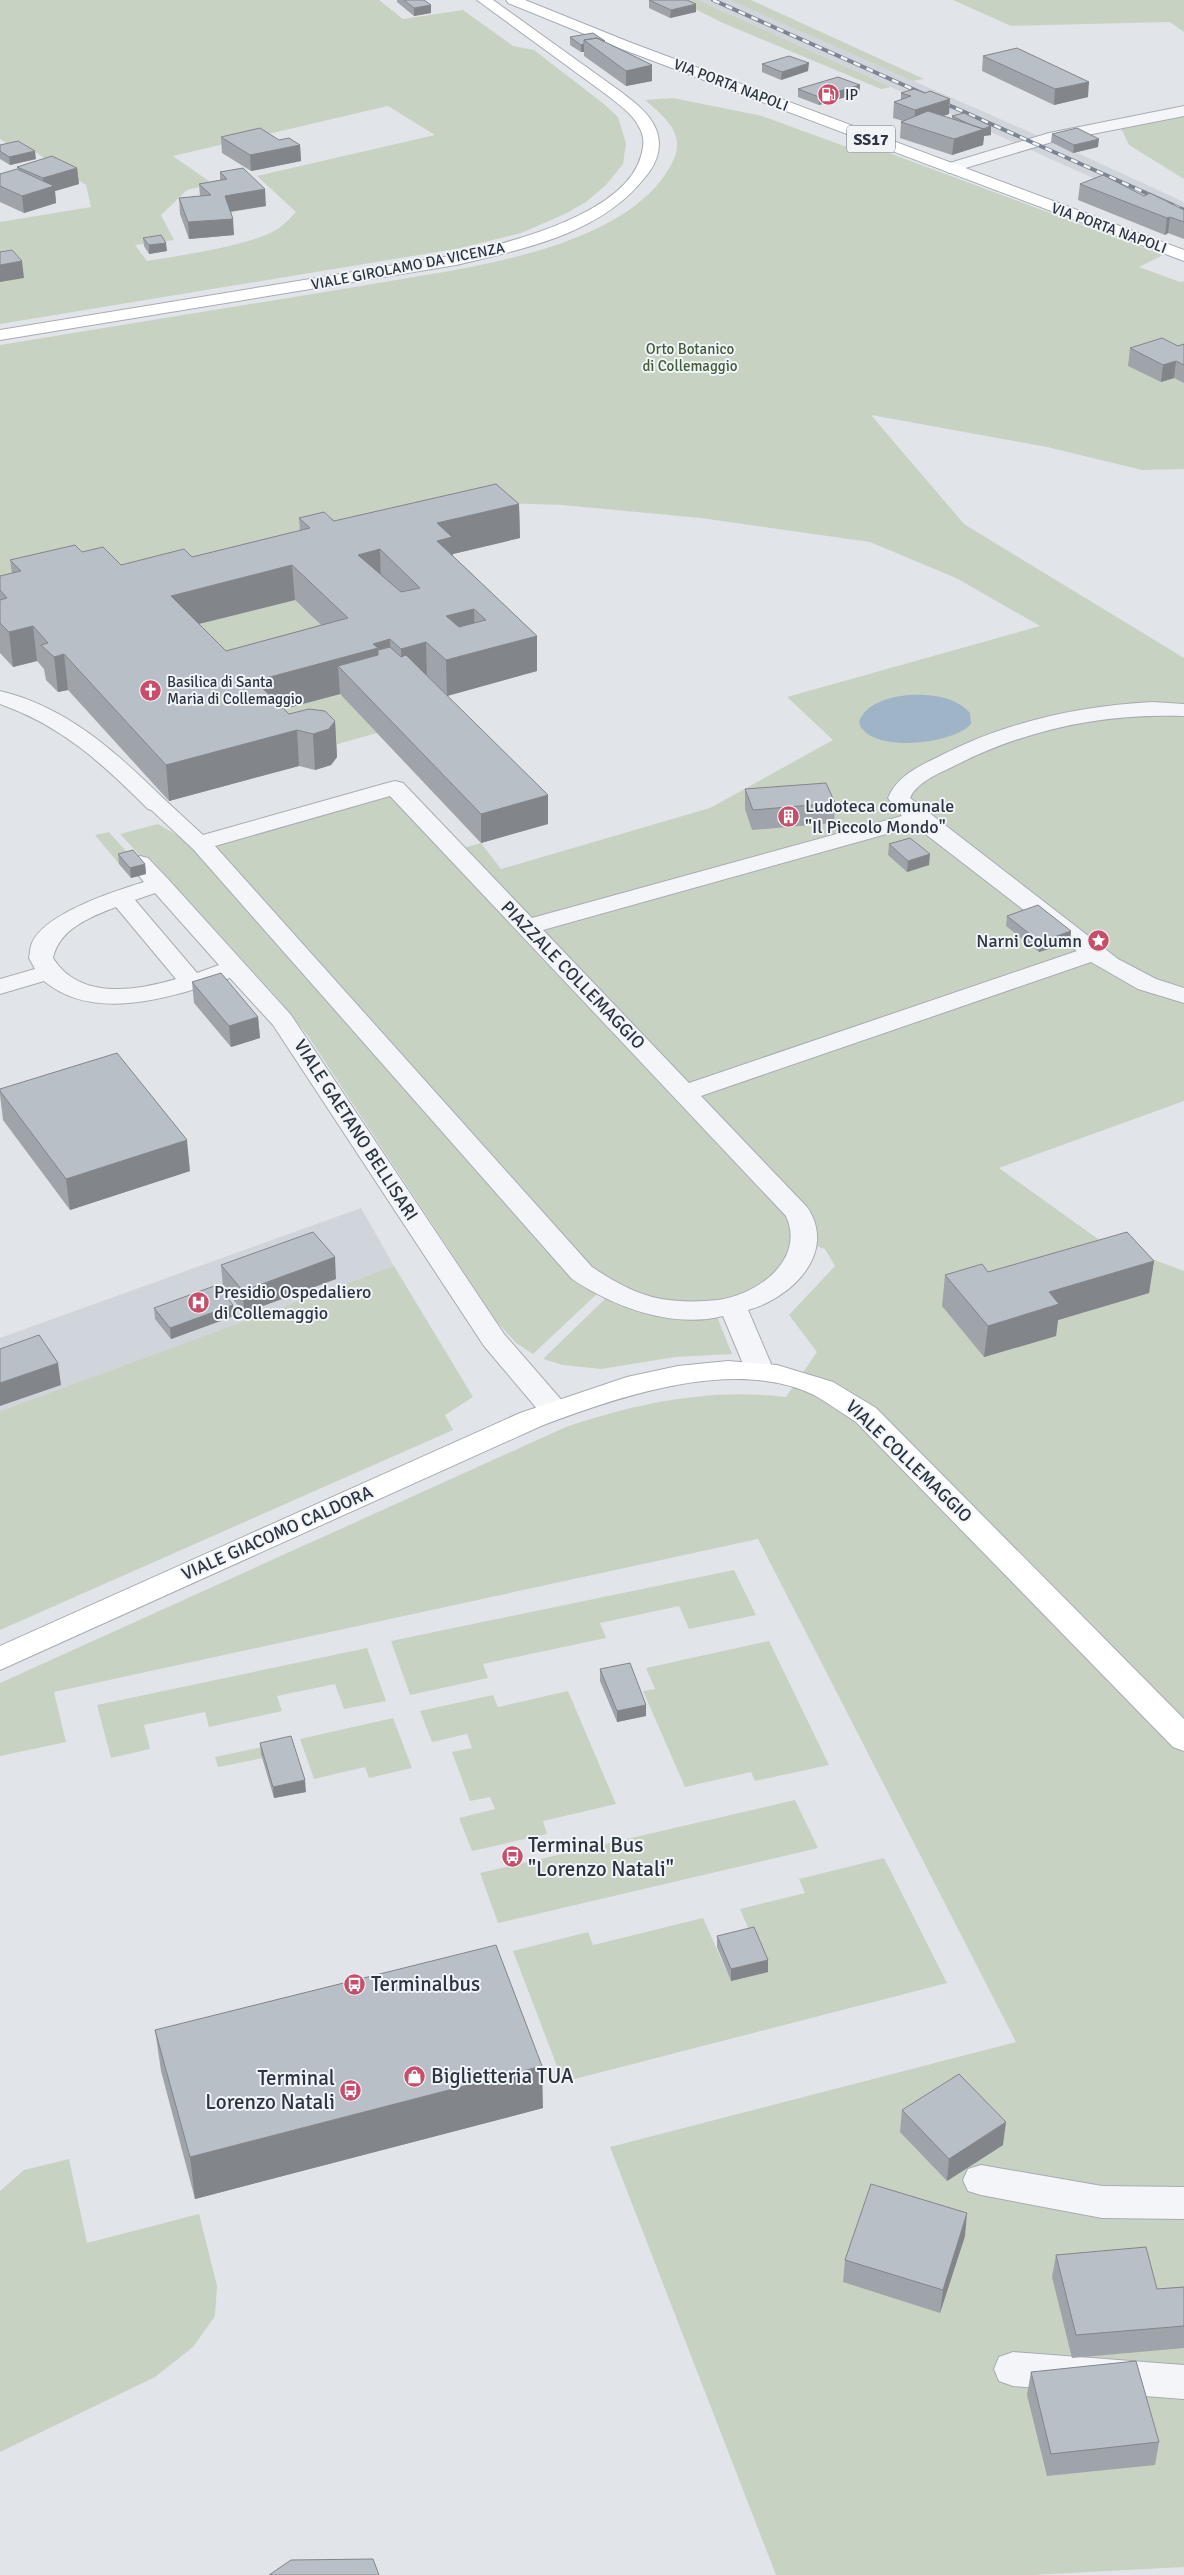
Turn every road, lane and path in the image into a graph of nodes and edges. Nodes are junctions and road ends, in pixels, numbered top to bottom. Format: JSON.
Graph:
{"nodes":[{"id":1,"x":484,"y":0,"type":"edge"},
{"id":2,"x":513,"y":0,"type":"edge"},
{"id":3,"x":533,"y":9,"type":"junction"},
{"id":4,"x":506,"y":17,"type":"junction"},
{"id":5,"x":559,"y":20,"type":"junction"},
{"id":6,"x":526,"y":23,"type":"junction"},
{"id":7,"x":543,"y":41,"type":"junction"},
{"id":8,"x":1184,"y":111,"type":"edge"},
{"id":9,"x":949,"y":168,"type":"junction"},
{"id":10,"x":1184,"y":256,"type":"edge"},
{"id":11,"x":0,"y":335,"type":"edge"},
{"id":12,"x":0,"y":697,"type":"edge"},
{"id":13,"x":1184,"y":710,"type":"edge"},
{"id":14,"x":919,"y":818,"type":"junction"},
{"id":15,"x":199,"y":843,"type":"junction"},
{"id":16,"x":140,"y":863,"type":"edge"},
{"id":17,"x":160,"y":884,"type":"junction"},
{"id":18,"x":121,"y":898,"type":"junction"},
{"id":19,"x":527,"y":927,"type":"junction"},
{"id":20,"x":1094,"y":953,"type":"junction"},
{"id":21,"x":236,"y":968,"type":"junction"},
{"id":22,"x":49,"y":972,"type":"junction"},
{"id":23,"x":192,"y":982,"type":"junction"},
{"id":24,"x":0,"y":987,"type":"edge"},
{"id":25,"x":1184,"y":996,"type":"edge"},
{"id":26,"x":685,"y":1093,"type":"junction"},
{"id":27,"x":733,"y":1306,"type":"junction"},
{"id":28,"x":760,"y":1371,"type":"junction"},
{"id":29,"x":554,"y":1410,"type":"junction"},
{"id":30,"x":0,"y":1659,"type":"edge"},
{"id":31,"x":1184,"y":1739,"type":"edge"},
{"id":32,"x":981,"y":2180,"type":"dead end"},
{"id":33,"x":1184,"y":2203,"type":"edge"},
{"id":34,"x":1013,"y":2369,"type":"dead end"},
{"id":35,"x":1184,"y":2382,"type":"edge"}],
"edges":[{"from":1,"to":4,"type":"main road","name":"VIALE GIROLAMO DA VICENZA"},
{"from":2,"to":3,"type":"main road","name":"VIA PORTA NAPOLI","number":"SS17"},
{"from":3,"to":4,"type":"main road"},
{"from":3,"to":5,"type":"main road","name":"VIA PORTA NAPOLI","number":"SS17"},
{"from":3,"to":6,"type":"main road"},
{"from":4,"to":7,"type":"main road","name":"VIALE GIROLAMO DA VICENZA"},
{"from":5,"to":6,"type":"main road"},
{"from":5,"to":9,"type":"main road","name":"VIA PORTA NAPOLI","number":"SS17"},
{"from":6,"to":7,"type":"main road","name":"VIALE GIROLAMO DA VICENZA"},
{"from":7,"to":11,"type":"main road","name":"VIALE GIROLAMO DA VICENZA"},
{"from":8,"to":9,"type":"street"},
{"from":9,"to":10,"type":"main road","name":"VIA PORTA NAPOLI","number":"SS17"},
{"from":12,"to":15,"type":"street","name":"PIAZZALE COLLEMAGGIO"},
{"from":13,"to":14,"type":"street"},
{"from":14,"to":19,"type":"street"},
{"from":14,"to":20,"type":"street"},
{"from":15,"to":19,"type":"street","name":"PIAZZALE COLLEMAGGIO"},
{"from":15,"to":27,"type":"street","name":"PIAZZALE COLLEMAGGIO"},
{"from":16,"to":17,"type":"street","name":"VIALE GAETANO BELLISARI"},
{"from":17,"to":18,"type":"street"},
{"from":17,"to":21,"type":"street","name":"VIALE GAETANO BELLISARI"},
{"from":18,"to":22,"type":"street"},
{"from":18,"to":23,"type":"street"},
{"from":19,"to":26,"type":"street","name":"PIAZZALE COLLEMAGGIO"},
{"from":20,"to":25,"type":"street"},
{"from":20,"to":26,"type":"street"},
{"from":21,"to":23,"type":"street"},
{"from":21,"to":29,"type":"street","name":"VIALE GAETANO BELLISARI"},
{"from":22,"to":23,"type":"street"},
{"from":22,"to":24,"type":"street"},
{"from":26,"to":27,"type":"street","name":"PIAZZALE COLLEMAGGIO"},
{"from":27,"to":28,"type":"street"},
{"from":28,"to":29,"type":"main road","name":"VIALE COLLEMAGGIO"},
{"from":28,"to":31,"type":"main road","name":"VIALE COLLEMAGGIO"},
{"from":29,"to":30,"type":"main road","name":"VIALE GIACOMO CALDORA"},
{"from":32,"to":33,"type":"street"},
{"from":34,"to":35,"type":"street"}]}
